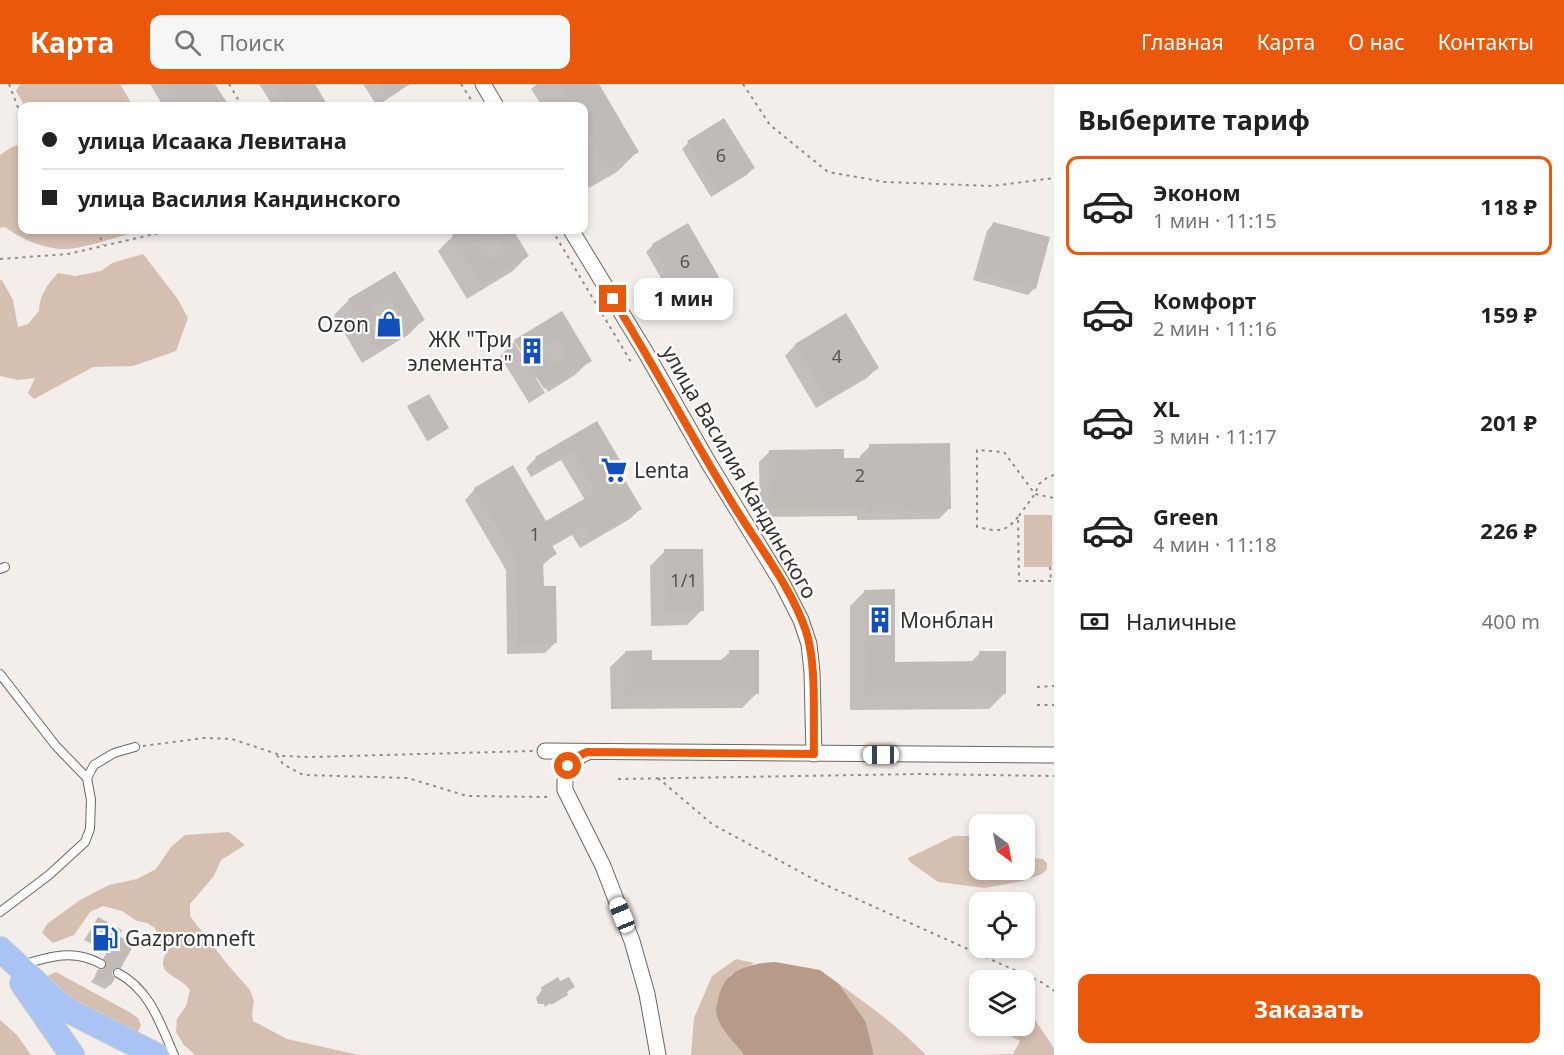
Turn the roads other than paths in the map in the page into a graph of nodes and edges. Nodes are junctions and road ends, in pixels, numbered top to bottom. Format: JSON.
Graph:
{"nodes":[{"id":1,"x":483,"y":84,"type":"edge"},
{"id":2,"x":494,"y":102,"type":"edge"},
{"id":3,"x":573,"y":234,"type":"edge"},
{"id":4,"x":0,"y":675,"type":"edge"},
{"id":5,"x":135,"y":747,"type":"road end"},
{"id":6,"x":545,"y":751,"type":"road end"},
{"id":7,"x":587,"y":752,"type":"junction"},
{"id":8,"x":814,"y":754,"type":"junction"},
{"id":9,"x":1054,"y":755,"type":"edge"},
{"id":10,"x":87,"y":778,"type":"junction"},
{"id":11,"x":0,"y":912,"type":"edge"},
{"id":12,"x":0,"y":950,"type":"edge"},
{"id":13,"x":101,"y":964,"type":"dead end"},
{"id":14,"x":19,"y":966,"type":"junction"},
{"id":15,"x":118,"y":973,"type":"dead end"},
{"id":16,"x":72,"y":1055,"type":"edge"},
{"id":17,"x":156,"y":1055,"type":"edge"},
{"id":18,"x":174,"y":1055,"type":"edge"},
{"id":19,"x":658,"y":1055,"type":"edge"}],
"edges":[{"from":1,"to":2,"type":"street"},
{"from":3,"to":8,"type":"street","name":"улица Василия Кандинского"},
{"from":4,"to":10,"type":"lane"},
{"from":5,"to":10,"type":"lane"},
{"from":6,"to":7,"type":"street"},
{"from":7,"to":8,"type":"street"},
{"from":7,"to":19,"type":"street"},
{"from":8,"to":9,"type":"street"},
{"from":10,"to":11,"type":"lane"},
{"from":12,"to":14,"type":"main road"},
{"from":12,"to":16,"type":"main road"},
{"from":13,"to":14,"type":"lane"},
{"from":14,"to":17,"type":"main road"},
{"from":15,"to":18,"type":"lane"}]}
